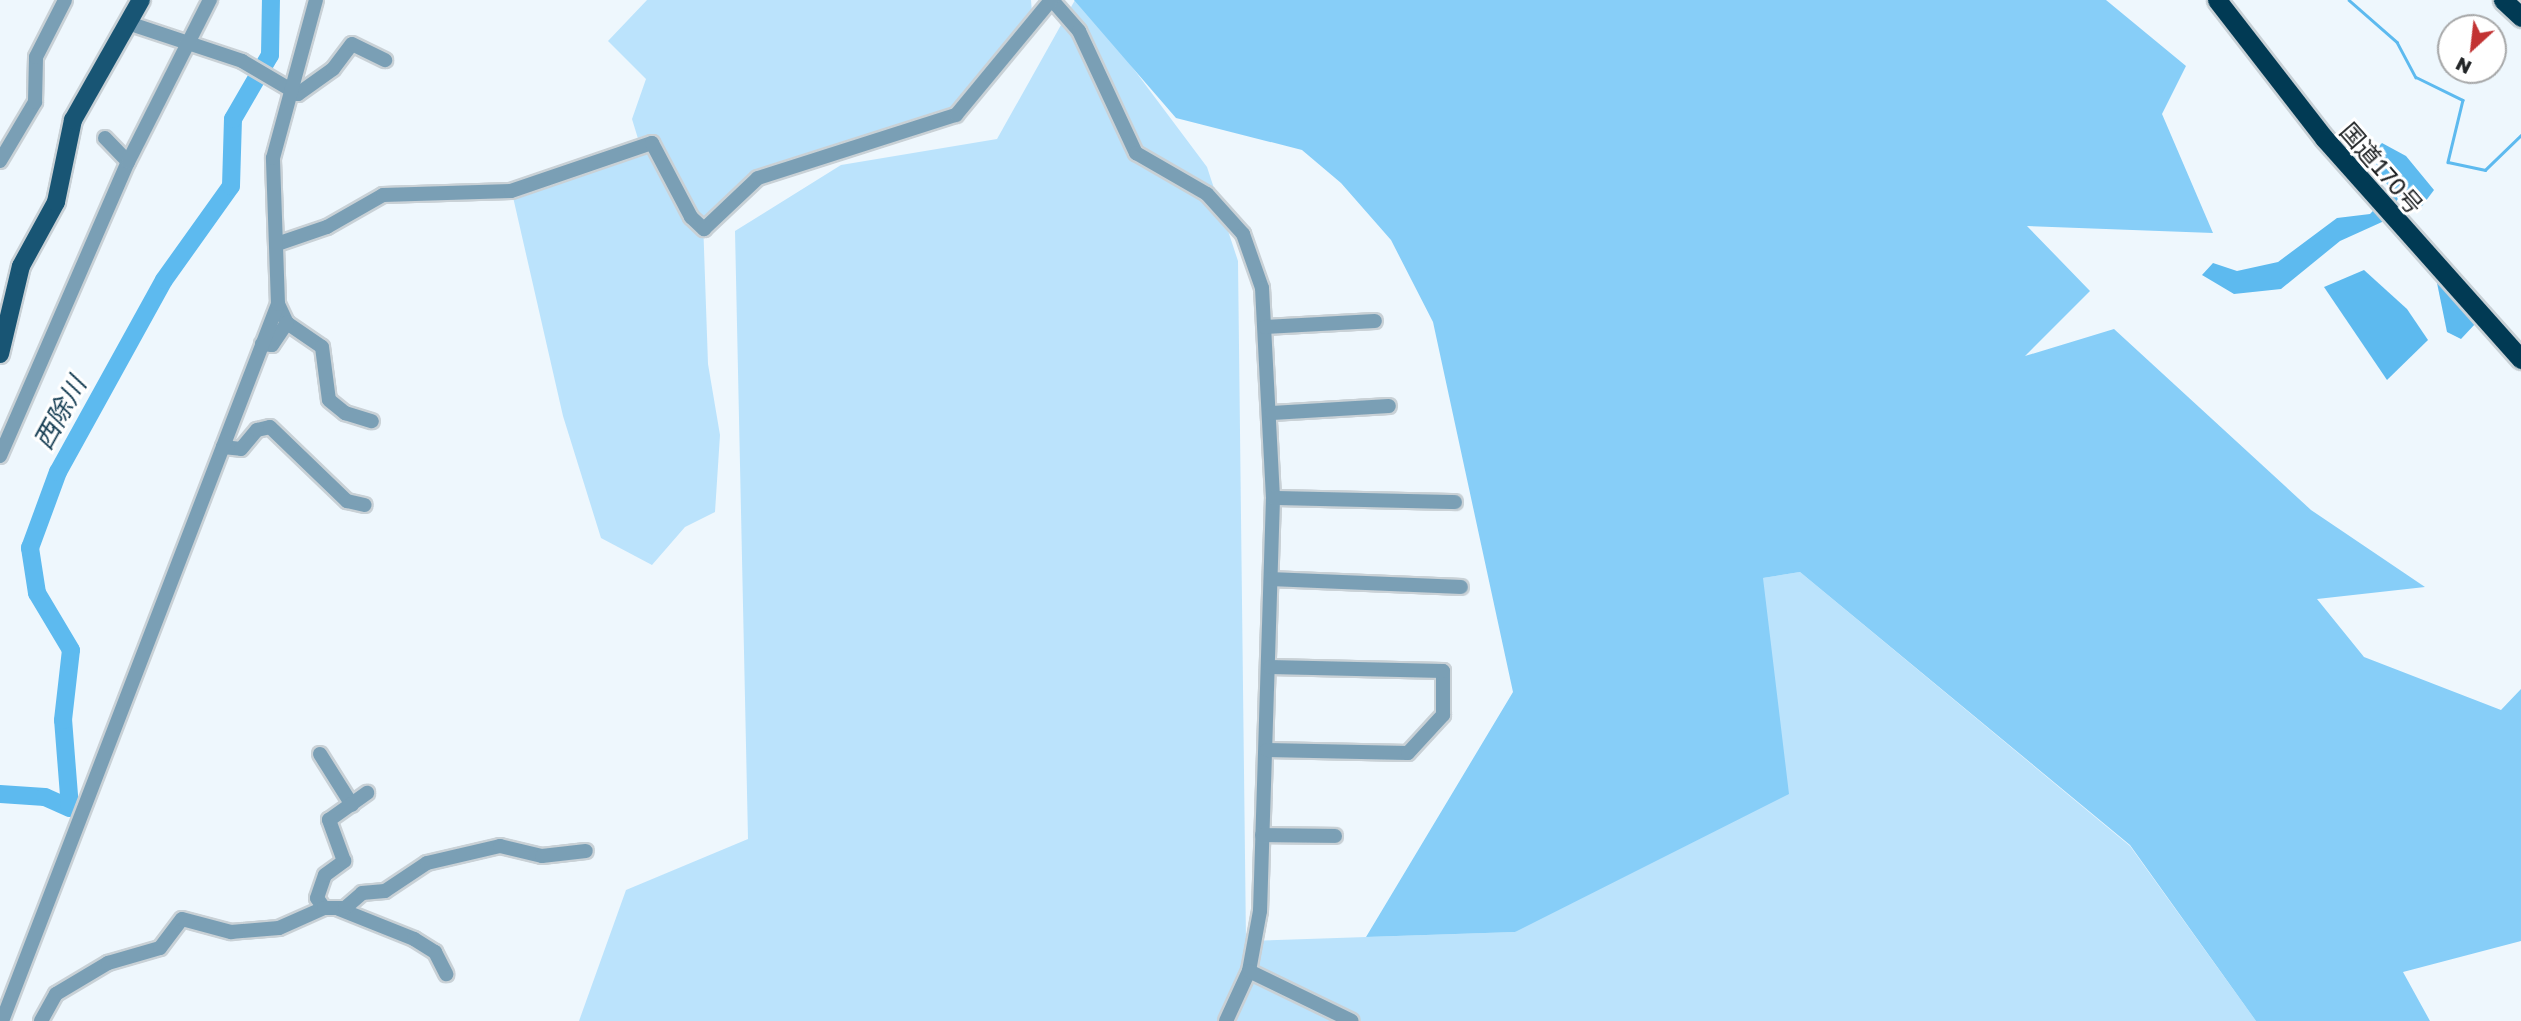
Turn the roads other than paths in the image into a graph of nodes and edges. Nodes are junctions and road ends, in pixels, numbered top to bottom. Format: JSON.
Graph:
{"nodes":[{"id":1,"x":65,"y":0,"type":"edge"},
{"id":2,"x":141,"y":0,"type":"edge"},
{"id":3,"x":210,"y":0,"type":"edge"},
{"id":4,"x":316,"y":0,"type":"edge"},
{"id":5,"x":1051,"y":0,"type":"edge"},
{"id":6,"x":2217,"y":0,"type":"edge"},
{"id":7,"x":2503,"y":0,"type":"edge"},
{"id":8,"x":2521,"y":17,"type":"edge"},
{"id":9,"x":131,"y":24,"type":"junction"},
{"id":10,"x":186,"y":43,"type":"junction"},
{"id":11,"x":386,"y":60,"type":"dead end"},
{"id":12,"x":291,"y":87,"type":"junction"},
{"id":13,"x":105,"y":138,"type":"dead end"},
{"id":14,"x":0,"y":161,"type":"edge"},
{"id":15,"x":128,"y":162,"type":"junction"},
{"id":16,"x":277,"y":244,"type":"junction"},
{"id":17,"x":278,"y":304,"type":"junction"},
{"id":18,"x":1375,"y":321,"type":"dead end"},
{"id":19,"x":287,"y":323,"type":"junction"},
{"id":20,"x":1265,"y":327,"type":"junction"},
{"id":21,"x":262,"y":344,"type":"junction"},
{"id":22,"x":0,"y":354,"type":"edge"},
{"id":23,"x":2521,"y":359,"type":"edge"},
{"id":24,"x":1389,"y":406,"type":"dead end"},
{"id":25,"x":1272,"y":413,"type":"junction"},
{"id":26,"x":372,"y":421,"type":"dead end"},
{"id":27,"x":223,"y":447,"type":"junction"},
{"id":28,"x":0,"y":456,"type":"edge"},
{"id":29,"x":1272,"y":498,"type":"junction"},
{"id":30,"x":1455,"y":502,"type":"dead end"},
{"id":31,"x":365,"y":505,"type":"dead end"},
{"id":32,"x":1271,"y":579,"type":"junction"},
{"id":33,"x":1461,"y":587,"type":"dead end"},
{"id":34,"x":1270,"y":667,"type":"junction"},
{"id":35,"x":1267,"y":750,"type":"junction"},
{"id":36,"x":320,"y":754,"type":"dead end"},
{"id":37,"x":367,"y":793,"type":"dead end"},
{"id":38,"x":352,"y":805,"type":"junction"},
{"id":39,"x":1262,"y":835,"type":"junction"},
{"id":40,"x":1335,"y":836,"type":"dead end"},
{"id":41,"x":586,"y":851,"type":"dead end"},
{"id":42,"x":331,"y":908,"type":"junction"},
{"id":43,"x":1249,"y":971,"type":"junction"},
{"id":44,"x":446,"y":974,"type":"dead end"},
{"id":45,"x":2,"y":1021,"type":"edge"},
{"id":46,"x":41,"y":1021,"type":"edge"},
{"id":47,"x":1226,"y":1021,"type":"edge"},
{"id":48,"x":1352,"y":1021,"type":"edge"}],
"edges":[{"from":1,"to":14,"type":"street"},
{"from":2,"to":9,"type":"main road"},
{"from":3,"to":10,"type":"street"},
{"from":4,"to":12,"type":"street"},
{"from":5,"to":16,"type":"street"},
{"from":5,"to":20,"type":"street"},
{"from":6,"to":23,"type":"highway","name":"国道170号"},
{"from":7,"to":8,"type":"highway"},
{"from":9,"to":10,"type":"street"},
{"from":9,"to":22,"type":"main road"},
{"from":10,"to":12,"type":"street"},
{"from":10,"to":15,"type":"street"},
{"from":11,"to":12,"type":"street"},
{"from":12,"to":16,"type":"street"},
{"from":13,"to":15,"type":"street"},
{"from":15,"to":28,"type":"street"},
{"from":16,"to":17,"type":"street"},
{"from":17,"to":19,"type":"street"},
{"from":17,"to":21,"type":"street"},
{"from":18,"to":20,"type":"street"},
{"from":19,"to":21,"type":"street"},
{"from":19,"to":26,"type":"street"},
{"from":20,"to":25,"type":"street"},
{"from":21,"to":27,"type":"street"},
{"from":24,"to":25,"type":"street"},
{"from":25,"to":29,"type":"street"},
{"from":27,"to":31,"type":"street"},
{"from":27,"to":45,"type":"street"},
{"from":29,"to":30,"type":"street"},
{"from":29,"to":32,"type":"street"},
{"from":32,"to":33,"type":"street"},
{"from":32,"to":34,"type":"street"},
{"from":34,"to":35,"type":"street"},
{"from":34,"to":35,"type":"street"},
{"from":35,"to":39,"type":"street"},
{"from":36,"to":38,"type":"street"},
{"from":37,"to":38,"type":"street"},
{"from":38,"to":42,"type":"street"},
{"from":39,"to":40,"type":"street"},
{"from":39,"to":43,"type":"street"},
{"from":41,"to":42,"type":"street"},
{"from":42,"to":44,"type":"street"},
{"from":42,"to":46,"type":"street"},
{"from":43,"to":47,"type":"street"},
{"from":43,"to":48,"type":"street"}]}
